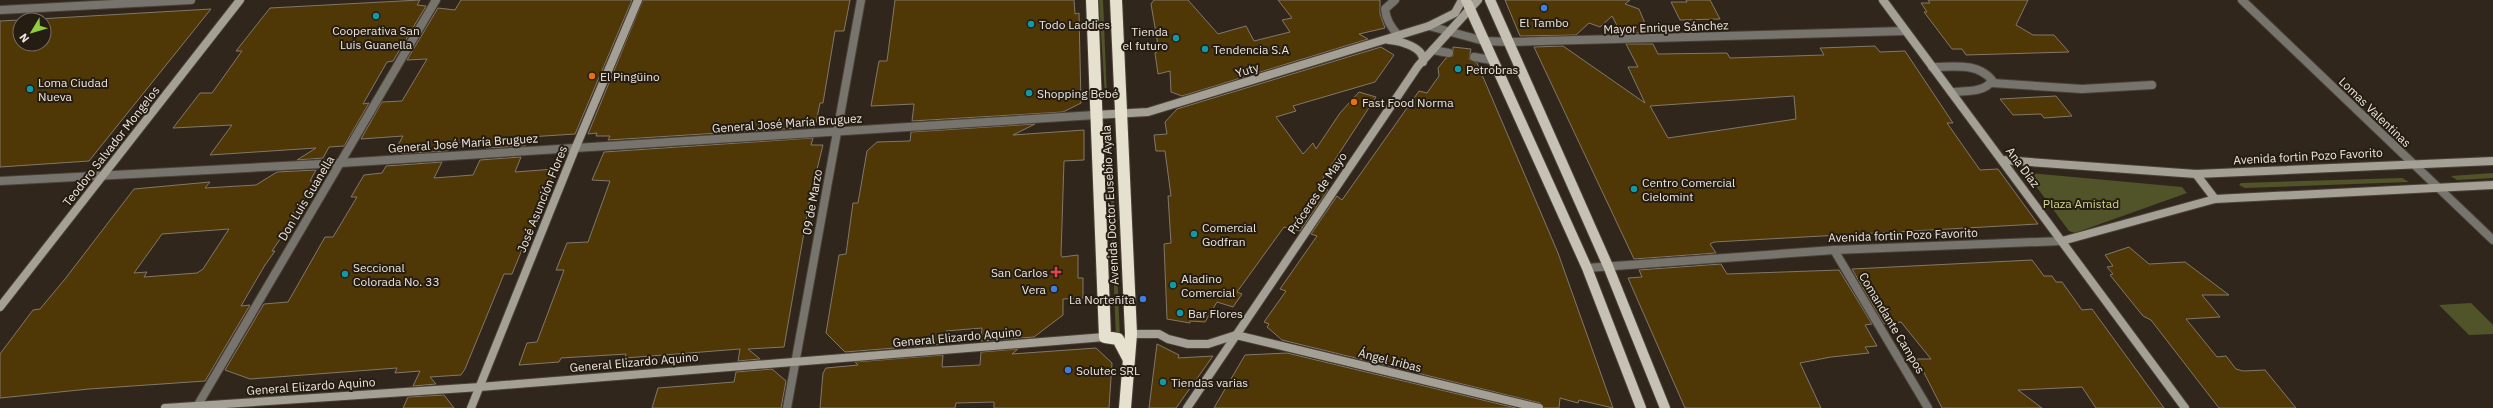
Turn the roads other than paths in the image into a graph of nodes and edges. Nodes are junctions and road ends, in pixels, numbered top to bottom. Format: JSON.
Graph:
{"nodes":[{"id":1,"x":71,"y":0,"type":"edge"},
{"id":2,"x":191,"y":0,"type":"edge"},
{"id":3,"x":240,"y":0,"type":"edge"},
{"id":4,"x":436,"y":0,"type":"edge"},
{"id":5,"x":638,"y":0,"type":"edge"},
{"id":6,"x":861,"y":0,"type":"edge"},
{"id":7,"x":1092,"y":0,"type":"edge"},
{"id":8,"x":1116,"y":0,"type":"edge"},
{"id":9,"x":1395,"y":0,"type":"edge"},
{"id":10,"x":1462,"y":0,"type":"edge"},
{"id":11,"x":1466,"y":0,"type":"edge"},
{"id":12,"x":1478,"y":0,"type":"edge"},
{"id":13,"x":1490,"y":0,"type":"edge"},
{"id":14,"x":1883,"y":0,"type":"edge"},
{"id":15,"x":2242,"y":0,"type":"edge"},
{"id":16,"x":64,"y":7,"type":"junction"},
{"id":17,"x":1471,"y":9,"type":"junction"},
{"id":18,"x":0,"y":10,"type":"edge"},
{"id":19,"x":1429,"y":26,"type":"junction"},
{"id":20,"x":1905,"y":31,"type":"junction"},
{"id":21,"x":1450,"y":32,"type":"junction"},
{"id":22,"x":1399,"y":36,"type":"junction"},
{"id":23,"x":1386,"y":40,"type":"junction"},
{"id":24,"x":1484,"y":41,"type":"junction"},
{"id":25,"x":1510,"y":42,"type":"junction"},
{"id":26,"x":1433,"y":50,"type":"junction"},
{"id":27,"x":1449,"y":53,"type":"dead end"},
{"id":28,"x":1474,"y":57,"type":"dead end"},
{"id":29,"x":1492,"y":60,"type":"junction"},
{"id":30,"x":1423,"y":62,"type":"junction"},
{"id":31,"x":1932,"y":67,"type":"junction"},
{"id":32,"x":1992,"y":83,"type":"junction"},
{"id":33,"x":2152,"y":85,"type":"dead end"},
{"id":34,"x":1951,"y":92,"type":"junction"},
{"id":35,"x":1121,"y":114,"type":"junction"},
{"id":36,"x":1095,"y":115,"type":"junction"},
{"id":37,"x":837,"y":132,"type":"junction"},
{"id":38,"x":575,"y":148,"type":"junction"},
{"id":39,"x":2002,"y":160,"type":"junction"},
{"id":40,"x":2493,"y":161,"type":"edge"},
{"id":41,"x":340,"y":163,"type":"junction"},
{"id":42,"x":2411,"y":164,"type":"junction"},
{"id":43,"x":104,"y":174,"type":"junction"},
{"id":44,"x":2196,"y":174,"type":"junction"},
{"id":45,"x":0,"y":181,"type":"edge"},
{"id":46,"x":2493,"y":185,"type":"edge"},
{"id":47,"x":2436,"y":188,"type":"junction"},
{"id":48,"x":2215,"y":198,"type":"junction"},
{"id":49,"x":2493,"y":240,"type":"edge"},
{"id":50,"x":2062,"y":241,"type":"junction"},
{"id":51,"x":1834,"y":250,"type":"junction"},
{"id":52,"x":1608,"y":266,"type":"junction"},
{"id":53,"x":1587,"y":268,"type":"junction"},
{"id":54,"x":0,"y":307,"type":"edge"},
{"id":55,"x":1131,"y":334,"type":"junction"},
{"id":56,"x":1236,"y":335,"type":"junction"},
{"id":57,"x":1105,"y":337,"type":"junction"},
{"id":58,"x":1129,"y":360,"type":"junction"},
{"id":59,"x":795,"y":362,"type":"junction"},
{"id":60,"x":480,"y":387,"type":"junction"},
{"id":61,"x":197,"y":407,"type":"edge"},
{"id":62,"x":165,"y":408,"type":"edge"},
{"id":63,"x":471,"y":408,"type":"edge"},
{"id":64,"x":787,"y":408,"type":"edge"},
{"id":65,"x":1125,"y":408,"type":"edge"},
{"id":66,"x":1187,"y":408,"type":"edge"},
{"id":67,"x":1539,"y":408,"type":"edge"},
{"id":68,"x":1641,"y":408,"type":"edge"},
{"id":69,"x":1666,"y":408,"type":"edge"},
{"id":70,"x":1928,"y":408,"type":"edge"},
{"id":71,"x":2185,"y":408,"type":"edge"}],
"edges":[{"from":1,"to":16,"type":"street"},
{"from":2,"to":16,"type":"street"},
{"from":3,"to":43,"type":"main road","name":"Teodoro Salvador Mongelos"},
{"from":4,"to":41,"type":"street","name":"Don Luis Guanella"},
{"from":5,"to":38,"type":"main road","name":"José Asunción Flores"},
{"from":6,"to":37,"type":"street","name":"09 de Marzo"},
{"from":7,"to":36,"type":"highway","name":"Avenida Doctor Eusebio Ayala"},
{"from":8,"to":35,"type":"highway","name":"Avenida Doctor Eusebio Ayala"},
{"from":9,"to":22,"type":"street"},
{"from":10,"to":19,"type":"main road","name":"Yuty"},
{"from":11,"to":17,"type":"main road"},
{"from":12,"to":17,"type":"main road","name":"Próceres de Mayo"},
{"from":13,"to":25,"type":"main road"},
{"from":14,"to":20,"type":"main road","name":"Ana Díaz"},
{"from":15,"to":42,"type":"street","name":"Lomas Valentinas"},
{"from":16,"to":18,"type":"street"},
{"from":17,"to":21,"type":"main road","name":"Próceres de Mayo"},
{"from":17,"to":24,"type":"main road"},
{"from":19,"to":21,"type":"street","name":"Mayor Enrique Sánchez"},
{"from":19,"to":22,"type":"main road","name":"Yuty"},
{"from":20,"to":25,"type":"street","name":"Mayor Enrique Sánchez"},
{"from":20,"to":31,"type":"main road","name":"Ana Díaz"},
{"from":21,"to":24,"type":"street","name":"Mayor Enrique Sánchez"},
{"from":21,"to":26,"type":"main road","name":"Próceres de Mayo"},
{"from":22,"to":23,"type":"main road","name":"Yuty"},
{"from":23,"to":30,"type":"main road"},
{"from":23,"to":35,"type":"main road","name":"Yuty"},
{"from":24,"to":25,"type":"street","name":"Mayor Enrique Sánchez"},
{"from":24,"to":29,"type":"main road"},
{"from":25,"to":52,"type":"main road"},
{"from":26,"to":27,"type":"street"},
{"from":26,"to":30,"type":"main road","name":"Próceres de Mayo"},
{"from":28,"to":29,"type":"street"},
{"from":29,"to":53,"type":"main road"},
{"from":30,"to":56,"type":"main road","name":"Próceres de Mayo"},
{"from":31,"to":32,"type":"street"},
{"from":31,"to":34,"type":"main road","name":"Ana Díaz"},
{"from":32,"to":33,"type":"street"},
{"from":32,"to":34,"type":"street"},
{"from":34,"to":39,"type":"main road","name":"Ana Díaz"},
{"from":35,"to":36,"type":"main road","name":"Yuty"},
{"from":35,"to":55,"type":"highway","name":"Avenida Doctor Eusebio Ayala"},
{"from":36,"to":37,"type":"street","name":"General José María Bruguez"},
{"from":36,"to":57,"type":"highway","name":"Avenida Doctor Eusebio Ayala"},
{"from":37,"to":38,"type":"street","name":"General José María Bruguez"},
{"from":37,"to":59,"type":"street","name":"09 de Marzo"},
{"from":38,"to":41,"type":"street","name":"General José María Bruguez"},
{"from":38,"to":60,"type":"main road","name":"José Asunción Flores"},
{"from":39,"to":44,"type":"main road","name":"Avenida fortin Pozo Favorito"},
{"from":39,"to":50,"type":"main road","name":"Ana Díaz"},
{"from":40,"to":42,"type":"main road","name":"Avenida fortin Pozo Favorito"},
{"from":41,"to":43,"type":"street","name":"General José María Bruguez"},
{"from":41,"to":61,"type":"street","name":"Don Luis Guanella"},
{"from":42,"to":44,"type":"main road","name":"Avenida fortin Pozo Favorito"},
{"from":42,"to":47,"type":"street","name":"Lomas Valentinas"},
{"from":43,"to":45,"type":"street","name":"General José María Bruguez"},
{"from":43,"to":54,"type":"main road","name":"Teodoro Salvador Mongelos"},
{"from":44,"to":48,"type":"main road"},
{"from":46,"to":47,"type":"main road","name":"Avenida fortin Pozo Favorito"},
{"from":47,"to":48,"type":"main road","name":"Avenida fortin Pozo Favorito"},
{"from":47,"to":49,"type":"street","name":"Lomas Valentinas"},
{"from":48,"to":50,"type":"main road","name":"Avenida fortin Pozo Favorito"},
{"from":50,"to":51,"type":"street","name":"Avenida fortin Pozo Favorito"},
{"from":50,"to":71,"type":"main road","name":"Ana Díaz"},
{"from":51,"to":52,"type":"street","name":"Avenida fortin Pozo Favorito"},
{"from":51,"to":70,"type":"street","name":"Comandante Campos"},
{"from":52,"to":53,"type":"street","name":"Avenida fortin Pozo Favorito"},
{"from":52,"to":69,"type":"main road"},
{"from":53,"to":68,"type":"main road"},
{"from":55,"to":56,"type":"main road"},
{"from":55,"to":58,"type":"highway","name":"Avenida Doctor Eusebio Ayala"},
{"from":56,"to":66,"type":"main road","name":"Próceres de Mayo"},
{"from":56,"to":67,"type":"main road","name":"Ángel Iribas"},
{"from":57,"to":58,"type":"highway"},
{"from":57,"to":59,"type":"main road","name":"General Elizardo Aquino"},
{"from":58,"to":65,"type":"highway","name":"Avenida Doctor Eusebio Ayala"},
{"from":59,"to":60,"type":"main road","name":"General Elizardo Aquino"},
{"from":59,"to":64,"type":"street","name":"09 de Marzo"},
{"from":60,"to":61,"type":"main road","name":"General Elizardo Aquino"},
{"from":60,"to":63,"type":"main road","name":"José Asunción Flores"},
{"from":61,"to":62,"type":"main road","name":"General Elizardo Aquino"}]}
